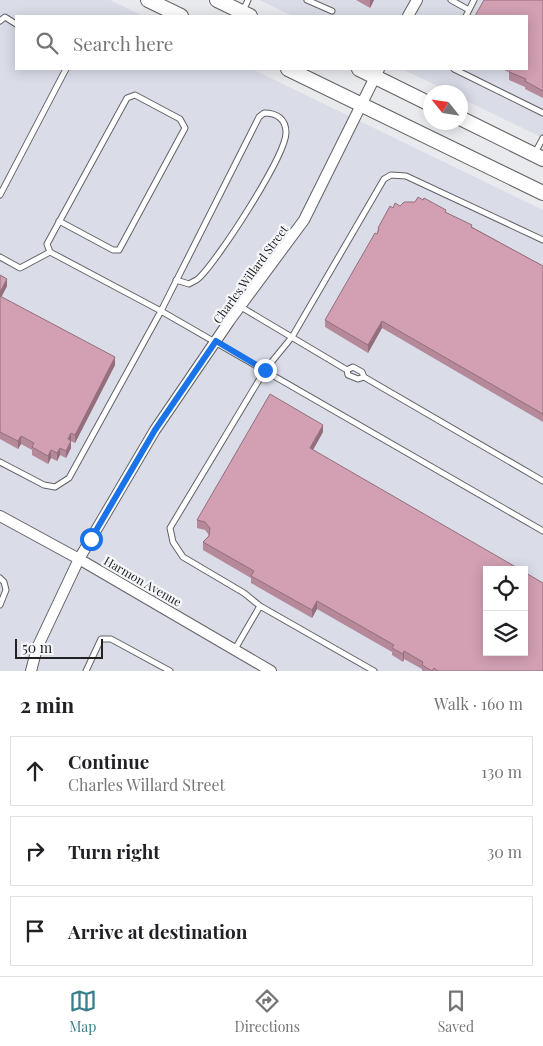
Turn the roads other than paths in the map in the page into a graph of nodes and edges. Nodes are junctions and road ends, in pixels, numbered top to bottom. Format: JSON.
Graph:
{"nodes":[{"id":1,"x":148,"y":0,"type":"edge"},
{"id":2,"x":217,"y":0,"type":"edge"},
{"id":3,"x":307,"y":0,"type":"edge"},
{"id":4,"x":417,"y":0,"type":"edge"},
{"id":5,"x":451,"y":0,"type":"edge"},
{"id":6,"x":474,"y":0,"type":"edge"},
{"id":7,"x":247,"y":9,"type":"edge"},
{"id":8,"x":469,"y":10,"type":"junction"},
{"id":9,"x":332,"y":11,"type":"dead end"},
{"id":10,"x":179,"y":15,"type":"edge"},
{"id":11,"x":409,"y":15,"type":"edge"},
{"id":12,"x":466,"y":15,"type":"edge"},
{"id":13,"x":0,"y":21,"type":"edge"},
{"id":14,"x":15,"y":23,"type":"edge"},
{"id":15,"x":65,"y":70,"type":"edge"},
{"id":16,"x":290,"y":70,"type":"edge"},
{"id":17,"x":456,"y":70,"type":"edge"},
{"id":18,"x":377,"y":72,"type":"edge"},
{"id":19,"x":423,"y":100,"type":"edge"},
{"id":20,"x":361,"y":105,"type":"junction"},
{"id":21,"x":543,"y":113,"type":"edge"},
{"id":22,"x":468,"y":122,"type":"edge"},
{"id":23,"x":543,"y":138,"type":"edge"},
{"id":24,"x":539,"y":157,"type":"edge"},
{"id":25,"x":543,"y":193,"type":"edge"},
{"id":26,"x":0,"y":195,"type":"edge"},
{"id":27,"x":59,"y":221,"type":"junction"},
{"id":28,"x":543,"y":240,"type":"edge"},
{"id":29,"x":50,"y":252,"type":"junction"},
{"id":30,"x":0,"y":257,"type":"edge"},
{"id":31,"x":176,"y":280,"type":"junction"},
{"id":32,"x":241,"y":307,"type":"junction"},
{"id":33,"x":161,"y":310,"type":"junction"},
{"id":34,"x":292,"y":337,"type":"junction"},
{"id":35,"x":216,"y":341,"type":"junction"},
{"id":36,"x":265,"y":370,"type":"junction"},
{"id":37,"x":347,"y":370,"type":"junction"},
{"id":38,"x":364,"y":377,"type":"junction"},
{"id":39,"x":0,"y":462,"type":"edge"},
{"id":40,"x":543,"y":481,"type":"edge"},
{"id":41,"x":0,"y":516,"type":"edge"},
{"id":42,"x":543,"y":531,"type":"edge"},
{"id":43,"x":79,"y":559,"type":"junction"},
{"id":44,"x":0,"y":578,"type":"edge"},
{"id":45,"x":0,"y":605,"type":"edge"},
{"id":46,"x":260,"y":606,"type":"junction"},
{"id":47,"x":235,"y":650,"type":"junction"},
{"id":48,"x":31,"y":671,"type":"edge"},
{"id":49,"x":86,"y":671,"type":"edge"},
{"id":50,"x":170,"y":671,"type":"edge"},
{"id":51,"x":271,"y":671,"type":"edge"},
{"id":52,"x":374,"y":671,"type":"edge"}],
"edges":[{"from":1,"to":10,"type":"main road"},
{"from":2,"to":7,"type":"main road"},
{"from":3,"to":9,"type":"lane"},
{"from":4,"to":11,"type":"street"},
{"from":5,"to":8,"type":"lane"},
{"from":6,"to":8,"type":"lane"},
{"from":8,"to":12,"type":"lane"},
{"from":13,"to":14,"type":"lane"},
{"from":15,"to":26,"type":"lane"},
{"from":16,"to":20,"type":"main road"},
{"from":17,"to":21,"type":"lane"},
{"from":18,"to":19,"type":"main road"},
{"from":18,"to":20,"type":"street","name":"Charles Willard Street"},
{"from":20,"to":25,"type":"main road"},
{"from":20,"to":32,"type":"street","name":"Charles Willard Street"},
{"from":22,"to":24,"type":"main road"},
{"from":23,"to":24,"type":"lane"},
{"from":27,"to":27,"type":"lane"},
{"from":27,"to":29,"type":"lane"},
{"from":28,"to":34,"type":"lane"},
{"from":29,"to":30,"type":"lane"},
{"from":29,"to":33,"type":"lane"},
{"from":31,"to":31,"type":"lane"},
{"from":31,"to":33,"type":"lane"},
{"from":32,"to":34,"type":"lane"},
{"from":32,"to":35,"type":"street","name":"Charles Willard Street"},
{"from":33,"to":35,"type":"lane"},
{"from":33,"to":39,"type":"lane"},
{"from":34,"to":36,"type":"lane"},
{"from":34,"to":37,"type":"lane"},
{"from":35,"to":36,"type":"lane"},
{"from":35,"to":43,"type":"street","name":"Charles Willard Street"},
{"from":36,"to":42,"type":"lane"},
{"from":36,"to":46,"type":"lane"},
{"from":37,"to":38,"type":"lane"},
{"from":37,"to":38,"type":"lane"},
{"from":38,"to":40,"type":"lane"},
{"from":41,"to":43,"type":"street","name":"Harmon Avenue"},
{"from":43,"to":47,"type":"street","name":"Harmon Avenue"},
{"from":43,"to":48,"type":"street","name":"Charles Willard Street"},
{"from":44,"to":45,"type":"lane"},
{"from":46,"to":47,"type":"lane"},
{"from":46,"to":52,"type":"lane"},
{"from":47,"to":51,"type":"street","name":"Harmon Avenue"},
{"from":49,"to":50,"type":"lane"}]}
